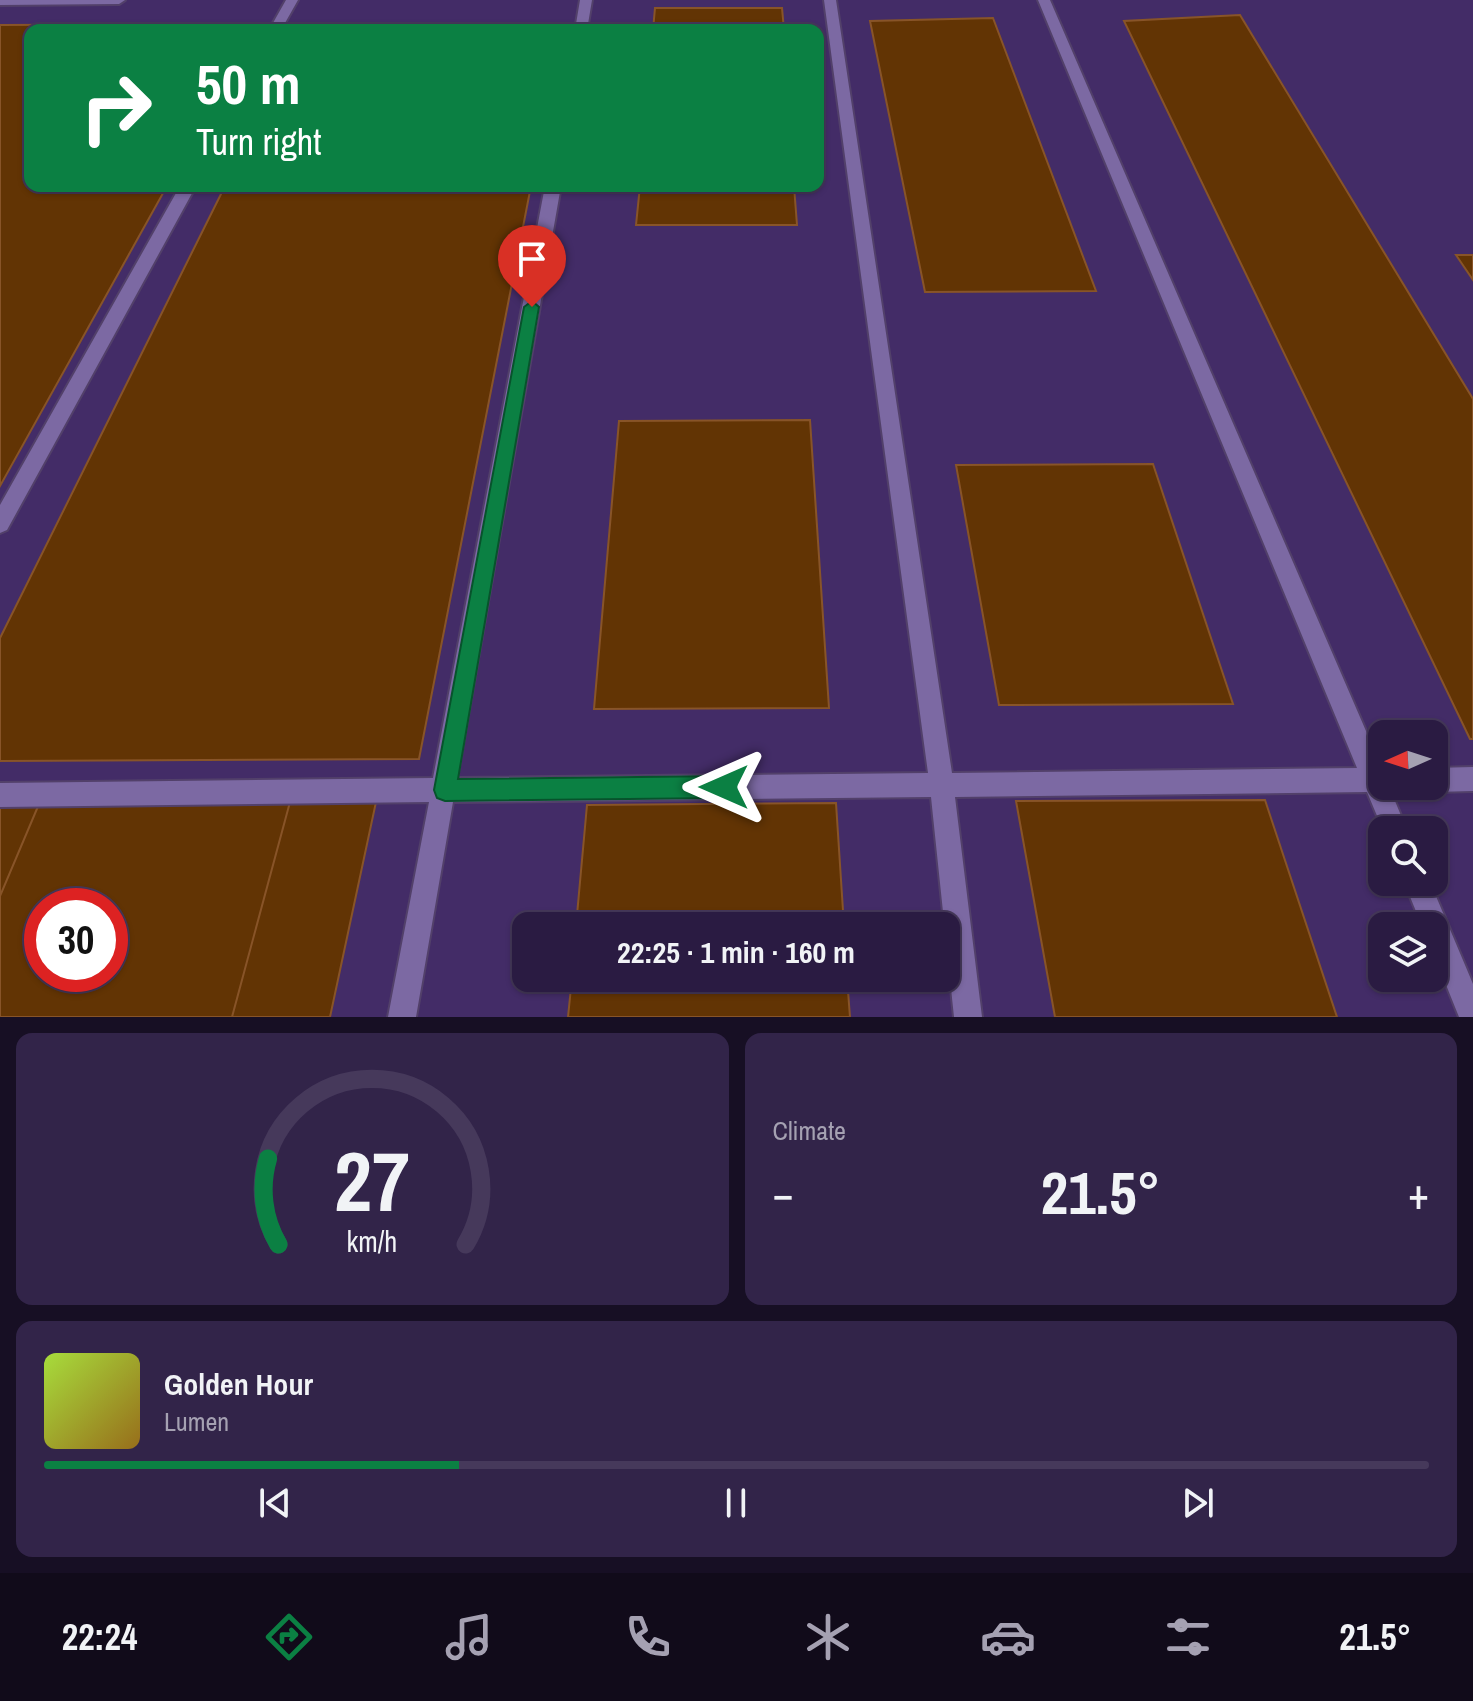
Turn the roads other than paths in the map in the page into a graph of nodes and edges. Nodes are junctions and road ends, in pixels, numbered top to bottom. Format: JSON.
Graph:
{"nodes":[{"id":1,"x":119,"y":0,"type":"edge"},
{"id":2,"x":292,"y":0,"type":"edge"},
{"id":3,"x":586,"y":0,"type":"edge"},
{"id":4,"x":830,"y":0,"type":"edge"},
{"id":5,"x":1044,"y":0,"type":"edge"},
{"id":6,"x":1,"y":2,"type":"edge"},
{"id":7,"x":278,"y":24,"type":"edge"},
{"id":8,"x":582,"y":24,"type":"edge"},
{"id":9,"x":185,"y":192,"type":"edge"},
{"id":10,"x":552,"y":192,"type":"edge"},
{"id":11,"x":0,"y":524,"type":"edge"},
{"id":12,"x":1368,"y":757,"type":"edge"},
{"id":13,"x":1473,"y":779,"type":"edge"},
{"id":14,"x":1368,"y":780,"type":"edge"},
{"id":15,"x":1448,"y":780,"type":"edge"},
{"id":16,"x":942,"y":785,"type":"junction"},
{"id":17,"x":445,"y":790,"type":"junction"},
{"id":18,"x":0,"y":795,"type":"edge"},
{"id":19,"x":1423,"y":896,"type":"edge"},
{"id":20,"x":402,"y":1017,"type":"edge"},
{"id":21,"x":968,"y":1017,"type":"edge"},
{"id":22,"x":1473,"y":1017,"type":"edge"}],
"edges":[{"from":1,"to":6,"type":"street"},
{"from":2,"to":7,"type":"street"},
{"from":3,"to":8,"type":"street"},
{"from":4,"to":16,"type":"street"},
{"from":5,"to":12,"type":"street"},
{"from":9,"to":11,"type":"street"},
{"from":10,"to":17,"type":"street"},
{"from":13,"to":15,"type":"street"},
{"from":14,"to":16,"type":"street"},
{"from":16,"to":17,"type":"street"},
{"from":16,"to":21,"type":"street"},
{"from":17,"to":18,"type":"street"},
{"from":17,"to":20,"type":"street"},
{"from":19,"to":22,"type":"street"}]}
